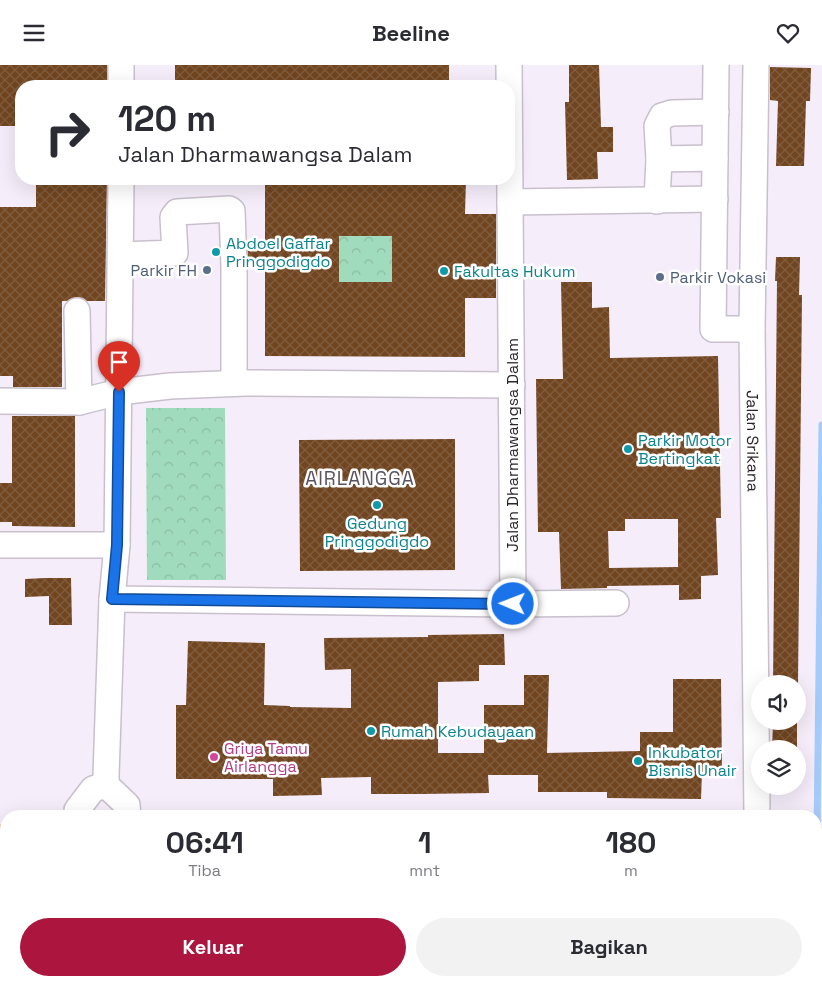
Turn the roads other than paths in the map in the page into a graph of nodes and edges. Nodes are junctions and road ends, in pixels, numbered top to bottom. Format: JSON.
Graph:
{"nodes":[{"id":1,"x":121,"y":65,"type":"edge"},
{"id":2,"x":509,"y":65,"type":"edge"},
{"id":3,"x":716,"y":65,"type":"edge"},
{"id":4,"x":756,"y":65,"type":"edge"},
{"id":5,"x":121,"y":80,"type":"edge"},
{"id":6,"x":509,"y":80,"type":"edge"},
{"id":7,"x":716,"y":111,"type":"junction"},
{"id":8,"x":715,"y":158,"type":"junction"},
{"id":9,"x":659,"y":159,"type":"junction"},
{"id":10,"x":121,"y":185,"type":"edge"},
{"id":11,"x":510,"y":185,"type":"edge"},
{"id":12,"x":715,"y":199,"type":"junction"},
{"id":13,"x":657,"y":201,"type":"junction"},
{"id":14,"x":510,"y":202,"type":"junction"},
{"id":15,"x":121,"y":255,"type":"junction"},
{"id":16,"x":77,"y":311,"type":"dead end"},
{"id":17,"x":752,"y":329,"type":"junction"},
{"id":18,"x":234,"y":383,"type":"junction"},
{"id":19,"x":512,"y":385,"type":"junction"},
{"id":20,"x":119,"y":392,"type":"junction"},
{"id":21,"x":0,"y":401,"type":"edge"},
{"id":22,"x":79,"y":402,"type":"junction"},
{"id":23,"x":0,"y":545,"type":"edge"},
{"id":24,"x":117,"y":545,"type":"junction"},
{"id":25,"x":112,"y":599,"type":"junction"},
{"id":26,"x":616,"y":603,"type":"dead end"},
{"id":27,"x":513,"y":604,"type":"junction"},
{"id":28,"x":106,"y":785,"type":"junction"},
{"id":29,"x":77,"y":810,"type":"edge"},
{"id":30,"x":127,"y":810,"type":"edge"},
{"id":31,"x":757,"y":810,"type":"edge"}],
"edges":[{"from":1,"to":5,"type":"street"},
{"from":2,"to":6,"type":"street","name":"Jalan Dharmawangsa Dalam"},
{"from":3,"to":7,"type":"street"},
{"from":4,"to":17,"type":"street","name":"Jalan Srikana"},
{"from":7,"to":8,"type":"street"},
{"from":7,"to":9,"type":"street"},
{"from":8,"to":9,"type":"street"},
{"from":8,"to":12,"type":"street"},
{"from":9,"to":13,"type":"street"},
{"from":10,"to":15,"type":"street"},
{"from":11,"to":14,"type":"street","name":"Jalan Dharmawangsa Dalam"},
{"from":12,"to":13,"type":"street"},
{"from":12,"to":17,"type":"street"},
{"from":13,"to":14,"type":"street"},
{"from":14,"to":19,"type":"street","name":"Jalan Dharmawangsa Dalam"},
{"from":15,"to":18,"type":"street"},
{"from":15,"to":20,"type":"street"},
{"from":16,"to":22,"type":"street"},
{"from":17,"to":31,"type":"street","name":"Jalan Srikana"},
{"from":18,"to":19,"type":"street"},
{"from":18,"to":20,"type":"street"},
{"from":19,"to":27,"type":"street","name":"Jalan Dharmawangsa Dalam"},
{"from":20,"to":22,"type":"street"},
{"from":20,"to":24,"type":"street"},
{"from":21,"to":22,"type":"street"},
{"from":23,"to":24,"type":"street"},
{"from":24,"to":25,"type":"street"},
{"from":25,"to":27,"type":"street"},
{"from":25,"to":28,"type":"street"},
{"from":26,"to":27,"type":"street"},
{"from":28,"to":29,"type":"street"},
{"from":28,"to":30,"type":"street"}]}
